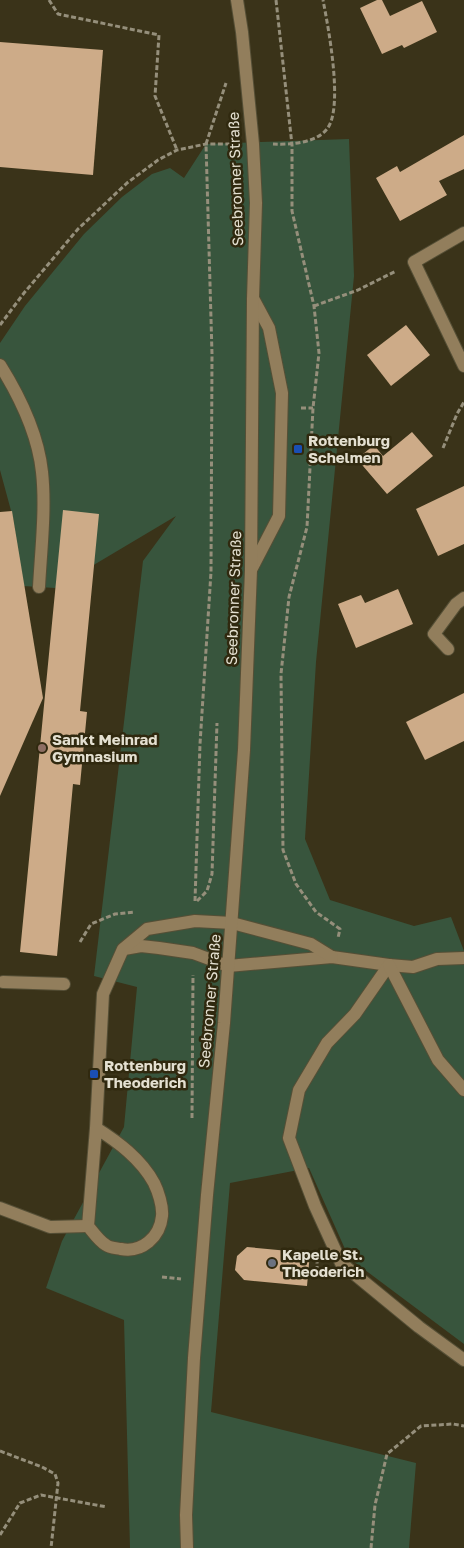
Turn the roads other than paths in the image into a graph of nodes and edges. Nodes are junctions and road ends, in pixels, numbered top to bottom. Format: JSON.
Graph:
{"nodes":[{"id":1,"x":237,"y":0,"type":"edge"},
{"id":2,"x":464,"y":233,"type":"edge"},
{"id":3,"x":253,"y":299,"type":"junction"},
{"id":4,"x":0,"y":365,"type":"edge"},
{"id":5,"x":464,"y":366,"type":"edge"},
{"id":6,"x":251,"y":570,"type":"junction"},
{"id":7,"x":39,"y":587,"type":"dead end"},
{"id":8,"x":460,"y":601,"type":"edge"},
{"id":9,"x":448,"y":649,"type":"dead end"},
{"id":10,"x":232,"y":923,"type":"junction"},
{"id":11,"x":123,"y":949,"type":"junction"},
{"id":12,"x":332,"y":957,"type":"junction"},
{"id":13,"x":464,"y":958,"type":"edge"},
{"id":14,"x":228,"y":966,"type":"junction"},
{"id":15,"x":389,"y":966,"type":"junction"},
{"id":16,"x":3,"y":982,"type":"dead end"},
{"id":17,"x":64,"y":984,"type":"dead end"},
{"id":18,"x":464,"y":1090,"type":"edge"},
{"id":19,"x":96,"y":1128,"type":"junction"},
{"id":20,"x":0,"y":1208,"type":"edge"},
{"id":21,"x":88,"y":1226,"type":"junction"},
{"id":22,"x":464,"y":1360,"type":"edge"},
{"id":23,"x":187,"y":1548,"type":"edge"}],
"edges":[{"from":1,"to":3,"type":"street","name":"Seebronner Straße"},
{"from":2,"to":5,"type":"street"},
{"from":3,"to":6,"type":"street","name":"Seebronner Straße"},
{"from":3,"to":6,"type":"street"},
{"from":4,"to":7,"type":"street"},
{"from":6,"to":10,"type":"street","name":"Seebronner Straße"},
{"from":8,"to":9,"type":"street"},
{"from":10,"to":11,"type":"street"},
{"from":10,"to":12,"type":"street"},
{"from":10,"to":14,"type":"street","name":"Seebronner Straße"},
{"from":11,"to":14,"type":"street"},
{"from":11,"to":19,"type":"street"},
{"from":12,"to":14,"type":"street"},
{"from":12,"to":15,"type":"street"},
{"from":13,"to":15,"type":"street"},
{"from":14,"to":23,"type":"street","name":"Seebronner Straße"},
{"from":15,"to":18,"type":"street"},
{"from":15,"to":22,"type":"street"},
{"from":16,"to":17,"type":"street"},
{"from":19,"to":21,"type":"street"},
{"from":19,"to":21,"type":"street"},
{"from":20,"to":21,"type":"street"}]}
